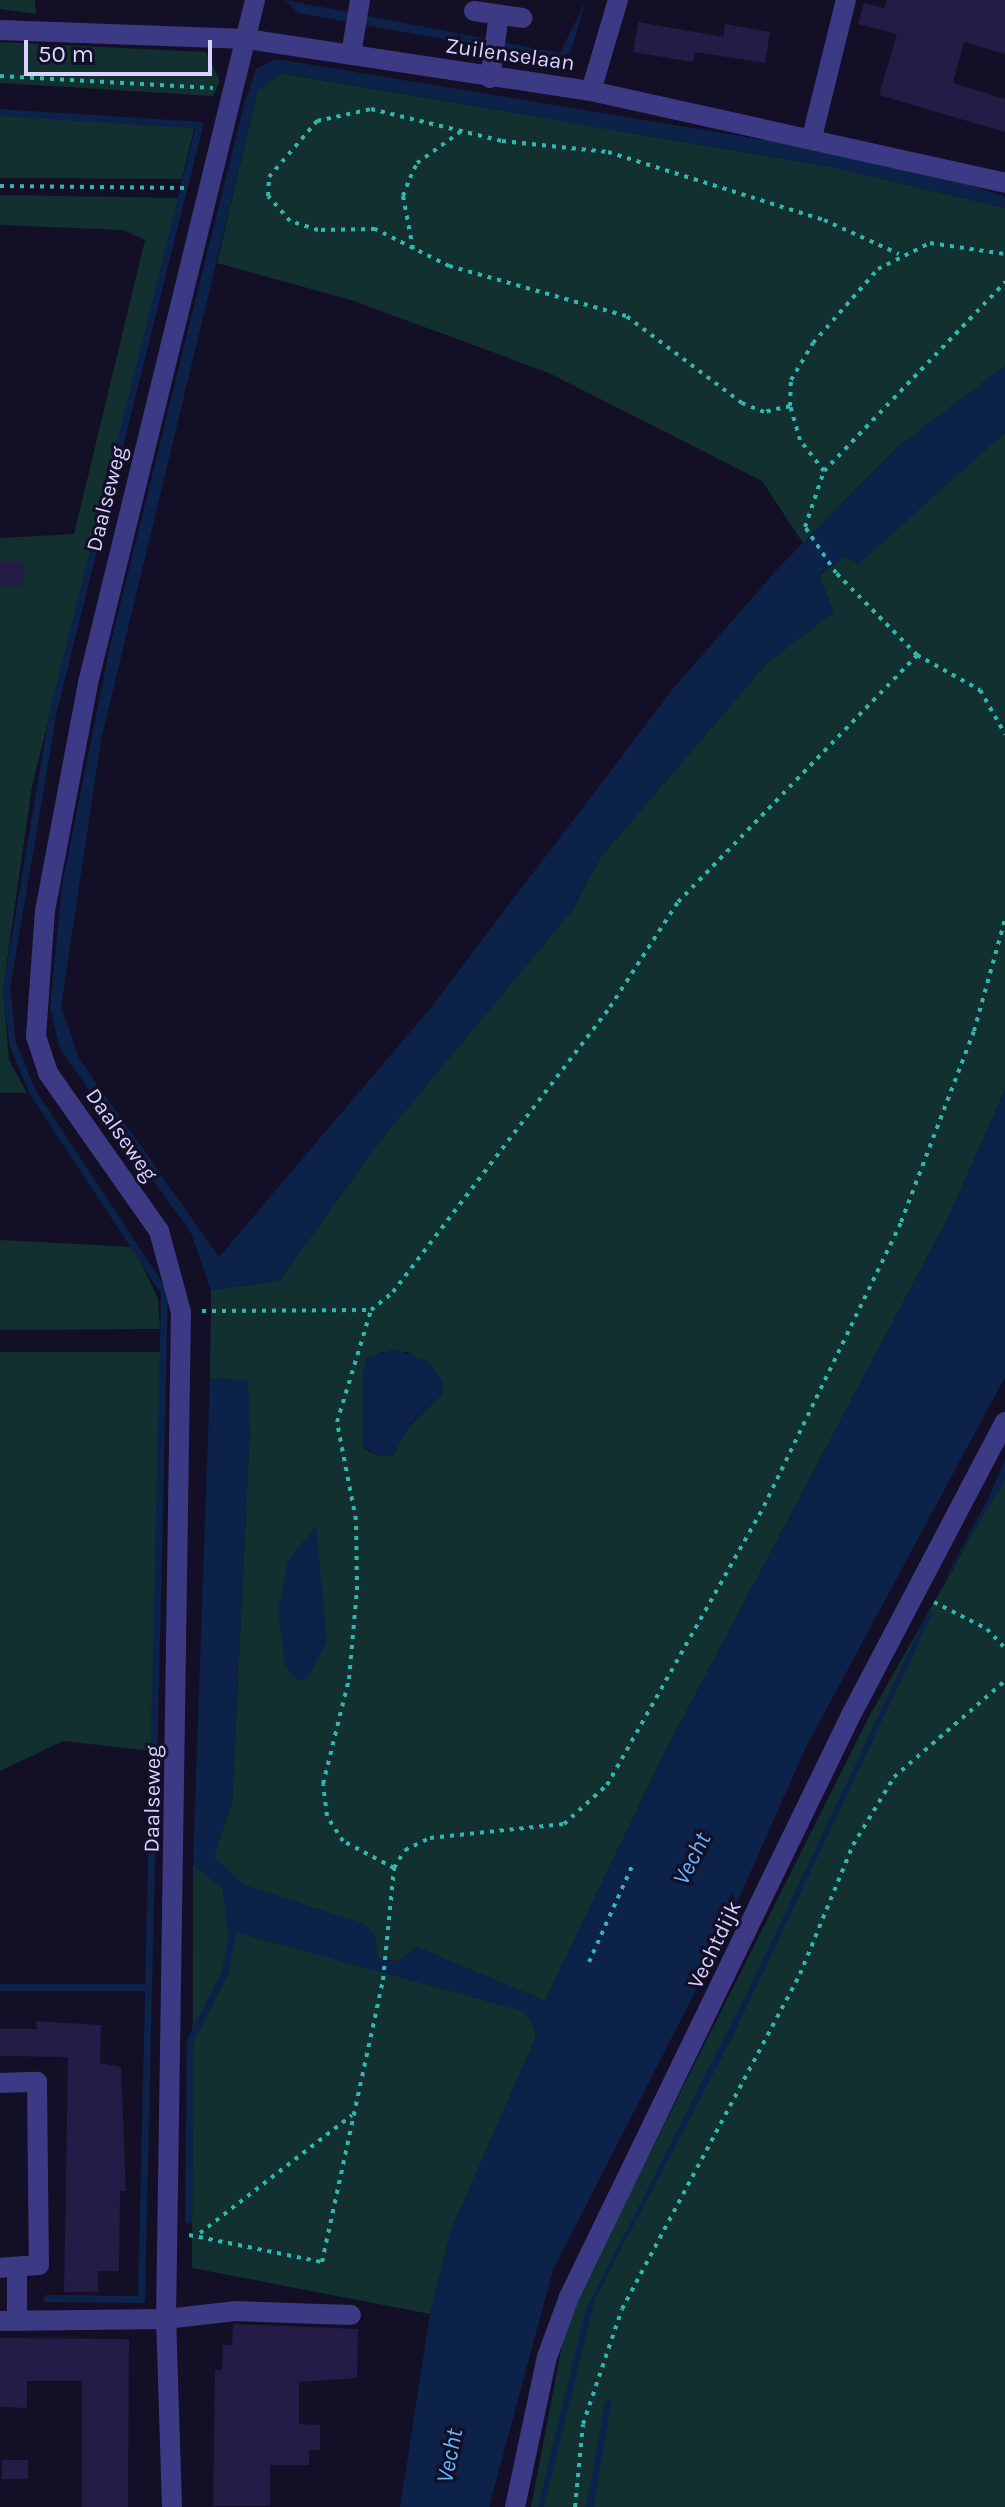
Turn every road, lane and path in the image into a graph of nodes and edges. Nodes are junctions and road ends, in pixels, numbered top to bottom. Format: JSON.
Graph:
{"nodes":[{"id":1,"x":255,"y":0,"type":"edge"},
{"id":2,"x":360,"y":0,"type":"edge"},
{"id":3,"x":618,"y":0,"type":"edge"},
{"id":4,"x":846,"y":0,"type":"edge"},
{"id":5,"x":474,"y":11,"type":"dead end"},
{"id":6,"x":499,"y":15,"type":"junction"},
{"id":7,"x":523,"y":18,"type":"dead end"},
{"id":8,"x":0,"y":30,"type":"edge"},
{"id":9,"x":247,"y":39,"type":"junction"},
{"id":10,"x":351,"y":55,"type":"junction"},
{"id":11,"x":0,"y":76,"type":"edge"},
{"id":12,"x":490,"y":78,"type":"junction"},
{"id":13,"x":232,"y":89,"type":"junction"},
{"id":14,"x":591,"y":91,"type":"junction"},
{"id":15,"x":468,"y":133,"type":"junction"},
{"id":16,"x":812,"y":137,"type":"junction"},
{"id":17,"x":1005,"y":183,"type":"edge"},
{"id":18,"x":0,"y":186,"type":"edge"},
{"id":19,"x":207,"y":189,"type":"junction"},
{"id":20,"x":414,"y":251,"type":"junction"},
{"id":21,"x":899,"y":254,"type":"junction"},
{"id":22,"x":1005,"y":254,"type":"edge"},
{"id":23,"x":1005,"y":282,"type":"edge"},
{"id":24,"x":790,"y":406,"type":"junction"},
{"id":25,"x":824,"y":471,"type":"junction"},
{"id":26,"x":917,"y":655,"type":"junction"},
{"id":27,"x":1005,"y":734,"type":"edge"},
{"id":28,"x":1005,"y":919,"type":"edge"},
{"id":29,"x":371,"y":1310,"type":"junction"},
{"id":30,"x":181,"y":1312,"type":"junction"},
{"id":31,"x":1005,"y":1422,"type":"edge"},
{"id":32,"x":913,"y":1591,"type":"junction"},
{"id":33,"x":1005,"y":1648,"type":"edge"},
{"id":34,"x":1005,"y":1681,"type":"edge"},
{"id":35,"x":633,"y":1864,"type":"dead end"},
{"id":36,"x":394,"y":1868,"type":"junction"},
{"id":37,"x":589,"y":1962,"type":"dead end"},
{"id":38,"x":0,"y":2083,"type":"edge"},
{"id":39,"x":353,"y":2114,"type":"junction"},
{"id":40,"x":200,"y":2233,"type":"junction"},
{"id":41,"x":168,"y":2241,"type":"junction"},
{"id":42,"x":8,"y":2269,"type":"edge"},
{"id":43,"x":351,"y":2315,"type":"dead end"},
{"id":44,"x":166,"y":2319,"type":"junction"},
{"id":45,"x":8,"y":2321,"type":"edge"},
{"id":46,"x":172,"y":2507,"type":"edge"},
{"id":47,"x":515,"y":2507,"type":"edge"},
{"id":48,"x":575,"y":2507,"type":"edge"}],
"edges":[{"from":1,"to":9,"type":"street","name":"Daalseweg"},
{"from":2,"to":10,"type":"street"},
{"from":3,"to":14,"type":"street"},
{"from":4,"to":16,"type":"street"},
{"from":5,"to":6,"type":"street"},
{"from":6,"to":7,"type":"street"},
{"from":6,"to":12,"type":"street"},
{"from":8,"to":9,"type":"street","name":"Zuilenselaan"},
{"from":9,"to":10,"type":"street","name":"Zuilenselaan"},
{"from":9,"to":13,"type":"street","name":"Daalseweg"},
{"from":10,"to":12,"type":"street","name":"Zuilenselaan"},
{"from":11,"to":13,"type":"path"},
{"from":12,"to":14,"type":"street","name":"Zuilenselaan"},
{"from":13,"to":19,"type":"street","name":"Daalseweg"},
{"from":14,"to":16,"type":"street","name":"Zuilenselaan"},
{"from":15,"to":20,"type":"path"},
{"from":15,"to":20,"type":"path"},
{"from":15,"to":21,"type":"path"},
{"from":16,"to":17,"type":"street","name":"Zuilenselaan"},
{"from":18,"to":19,"type":"path"},
{"from":19,"to":30,"type":"street","name":"Daalseweg"},
{"from":20,"to":24,"type":"path"},
{"from":21,"to":22,"type":"path"},
{"from":21,"to":24,"type":"path"},
{"from":23,"to":25,"type":"path"},
{"from":24,"to":25,"type":"path"},
{"from":25,"to":26,"type":"path"},
{"from":26,"to":27,"type":"path"},
{"from":26,"to":29,"type":"path"},
{"from":28,"to":36,"type":"path"},
{"from":29,"to":30,"type":"path"},
{"from":29,"to":36,"type":"path"},
{"from":30,"to":41,"type":"street","name":"Daalseweg"},
{"from":31,"to":32,"type":"street","name":"Vechtdijk"},
{"from":32,"to":33,"type":"path"},
{"from":32,"to":47,"type":"street","name":"Vechtdijk"},
{"from":34,"to":48,"type":"path"},
{"from":35,"to":37,"type":"path"},
{"from":36,"to":39,"type":"path"},
{"from":38,"to":42,"type":"street"},
{"from":39,"to":40,"type":"path"},
{"from":39,"to":40,"type":"path"},
{"from":40,"to":41,"type":"path"},
{"from":41,"to":44,"type":"street","name":"Daalseweg"},
{"from":42,"to":45,"type":"street"},
{"from":43,"to":44,"type":"street"},
{"from":44,"to":45,"type":"street"},
{"from":44,"to":46,"type":"street","name":"Daalseweg"}]}
